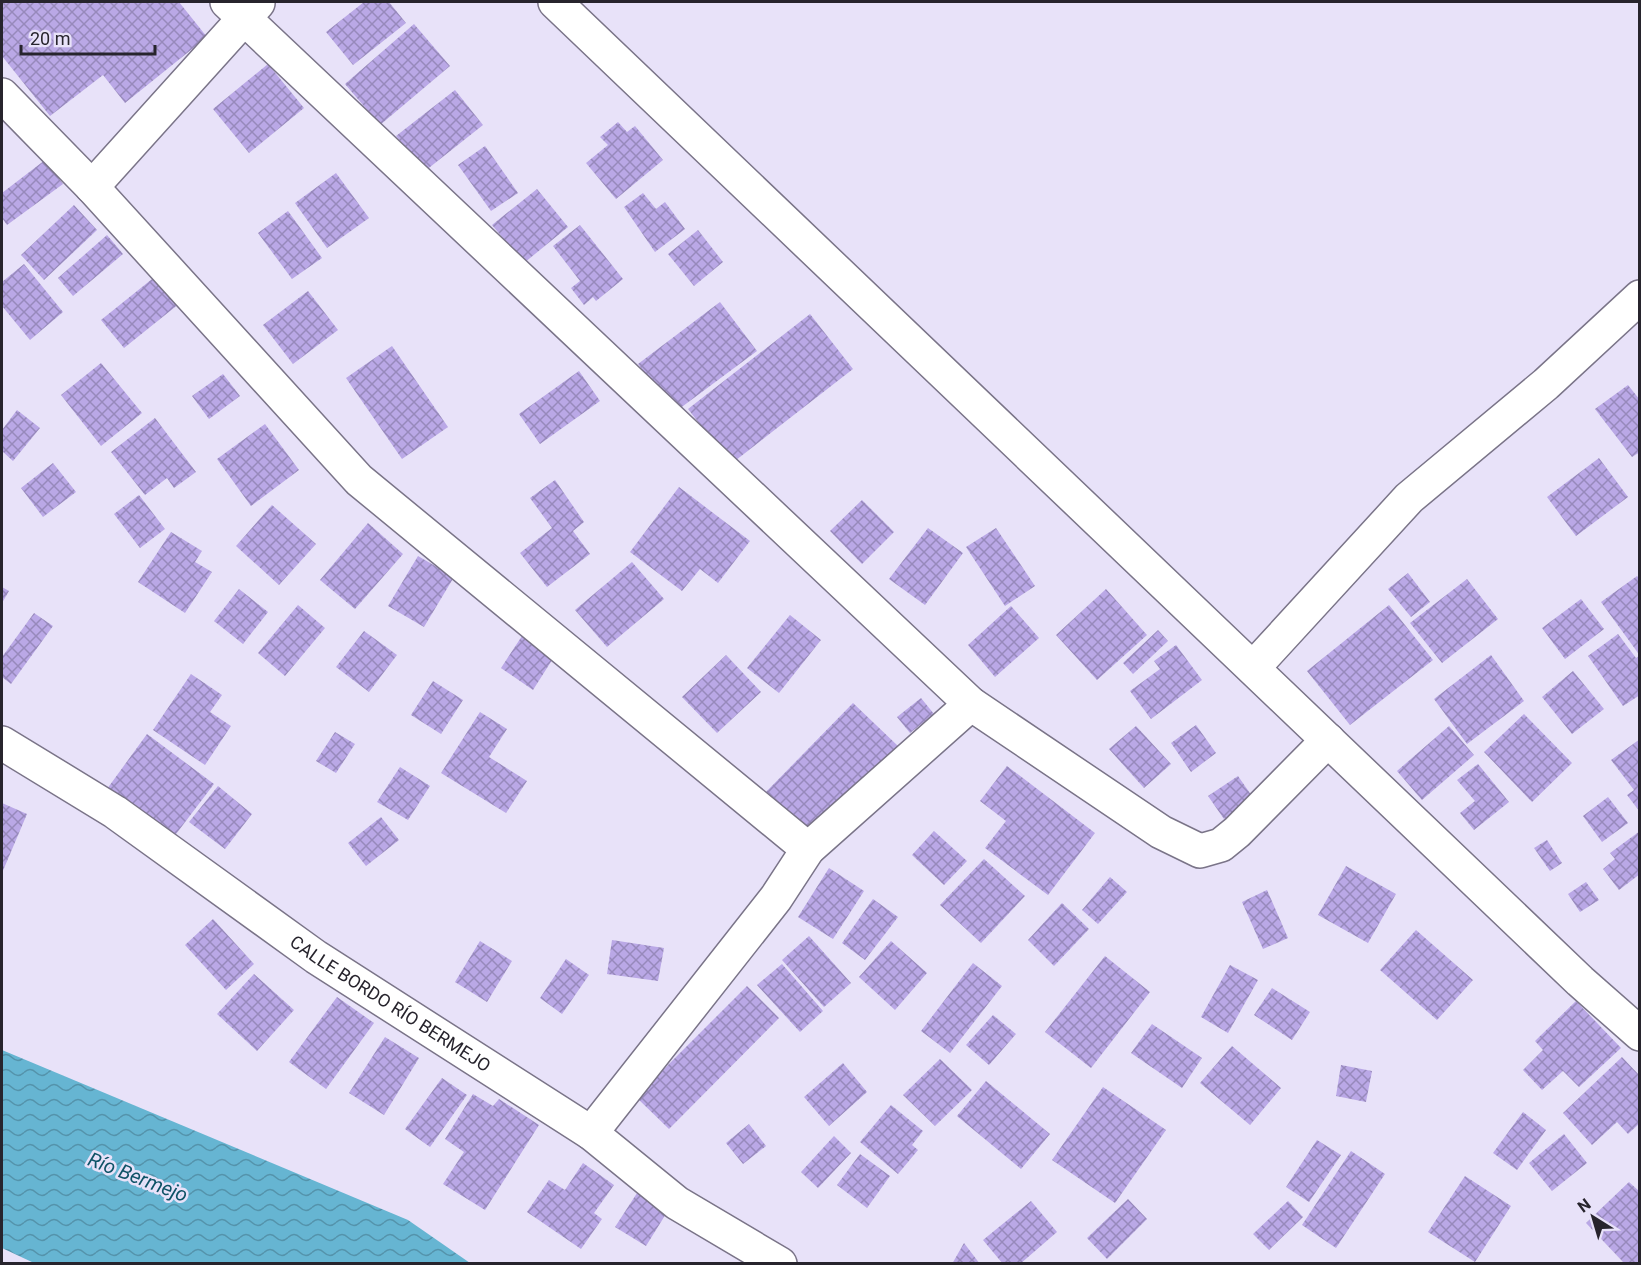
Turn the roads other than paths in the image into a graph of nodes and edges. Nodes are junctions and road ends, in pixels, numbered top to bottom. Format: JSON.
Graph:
{"nodes":[{"id":1,"x":555,"y":2,"type":"edge"},
{"id":2,"x":243,"y":7,"type":"edge"},
{"id":3,"x":2,"y":95,"type":"edge"},
{"id":4,"x":92,"y":187,"type":"junction"},
{"id":5,"x":1640,"y":297,"type":"edge"},
{"id":6,"x":1253,"y":668,"type":"junction"},
{"id":7,"x":971,"y":704,"type":"junction"},
{"id":8,"x":1328,"y":740,"type":"junction"},
{"id":9,"x":2,"y":743,"type":"edge"},
{"id":10,"x":808,"y":849,"type":"junction"},
{"id":11,"x":1640,"y":1034,"type":"edge"},
{"id":12,"x":591,"y":1133,"type":"junction"},
{"id":13,"x":780,"y":1263,"type":"edge"}],
"edges":[{"from":1,"to":6,"type":"street"},
{"from":2,"to":4,"type":"street"},
{"from":2,"to":7,"type":"street"},
{"from":3,"to":4,"type":"street"},
{"from":4,"to":10,"type":"street"},
{"from":5,"to":6,"type":"street"},
{"from":6,"to":8,"type":"street"},
{"from":7,"to":8,"type":"street"},
{"from":7,"to":10,"type":"street"},
{"from":8,"to":11,"type":"street"},
{"from":9,"to":12,"type":"street","name":"CALLE BORDO RÍO BERMEJO"},
{"from":10,"to":12,"type":"street"},
{"from":12,"to":13,"type":"street","name":"CALLE BORDO RÍO BERMEJO"}]}
